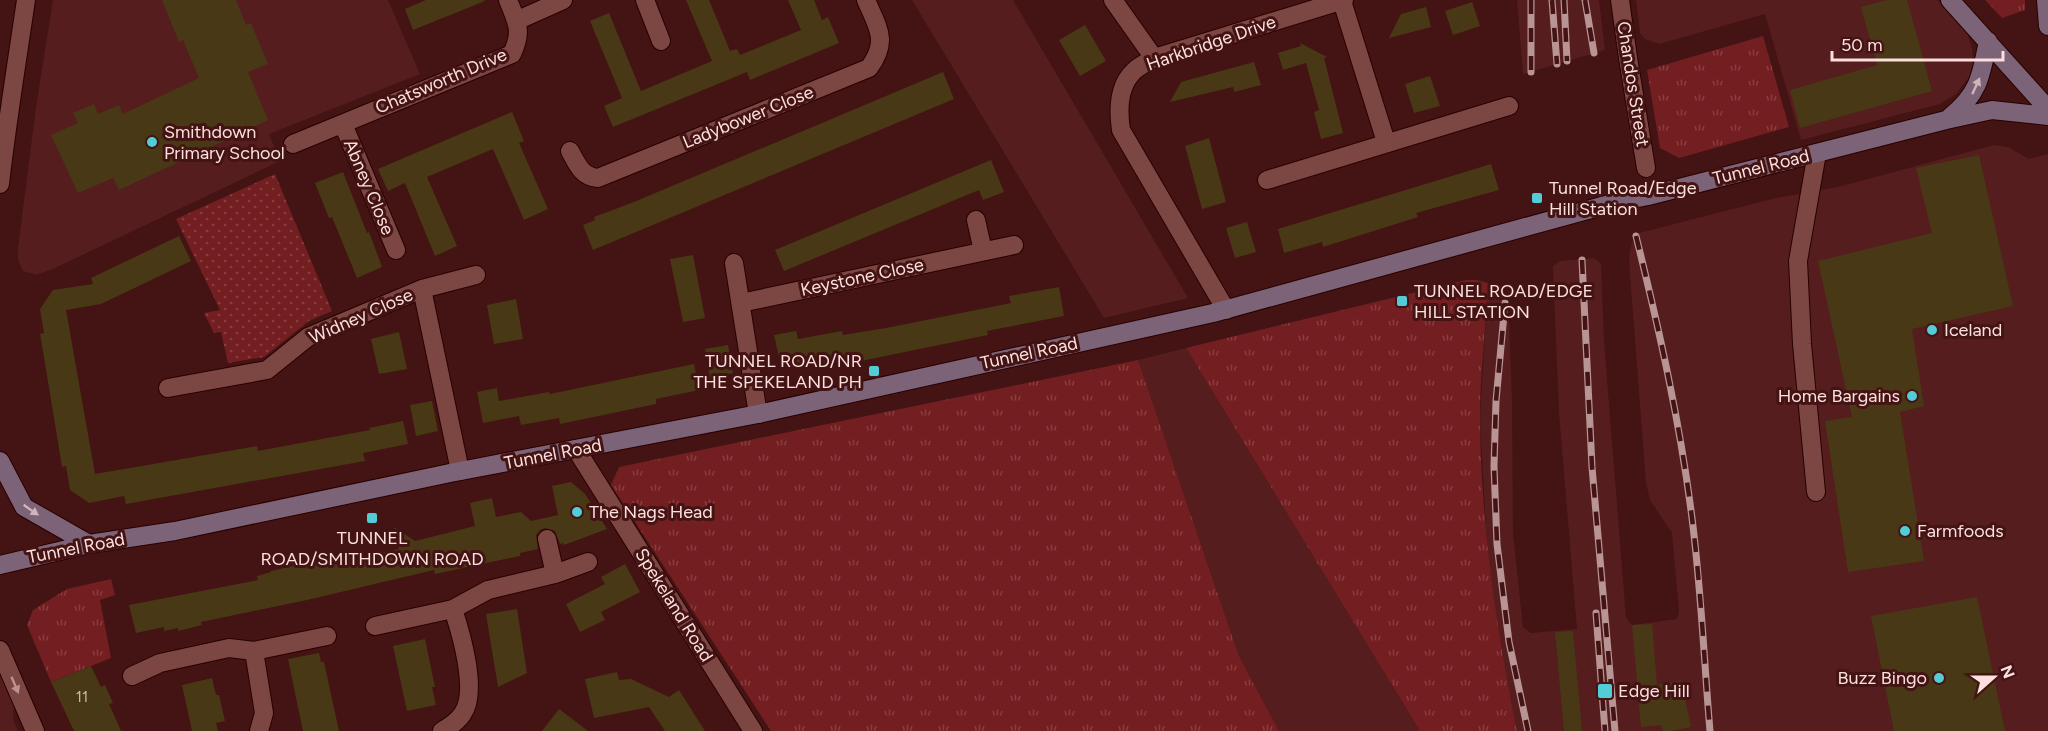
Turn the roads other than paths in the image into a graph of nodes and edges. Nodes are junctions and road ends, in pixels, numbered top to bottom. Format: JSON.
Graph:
{"nodes":[{"id":1,"x":26,"y":0,"type":"edge"},
{"id":2,"x":508,"y":0,"type":"edge"},
{"id":3,"x":562,"y":0,"type":"edge"},
{"id":4,"x":645,"y":0,"type":"edge"},
{"id":5,"x":866,"y":0,"type":"edge"},
{"id":6,"x":1113,"y":0,"type":"edge"},
{"id":7,"x":1343,"y":0,"type":"edge"},
{"id":8,"x":1620,"y":0,"type":"edge"},
{"id":9,"x":1950,"y":0,"type":"edge"},
{"id":10,"x":2046,"y":0,"type":"edge"},
{"id":11,"x":516,"y":21,"type":"junction"},
{"id":12,"x":2048,"y":26,"type":"edge"},
{"id":13,"x":661,"y":41,"type":"dead end"},
{"id":14,"x":1988,"y":41,"type":"junction"},
{"id":15,"x":1154,"y":58,"type":"junction"},
{"id":16,"x":1509,"y":106,"type":"dead end"},
{"id":17,"x":2048,"y":109,"type":"edge"},
{"id":18,"x":2048,"y":116,"type":"edge"},
{"id":19,"x":1946,"y":120,"type":"junction"},
{"id":20,"x":342,"y":124,"type":"junction"},
{"id":21,"x":1386,"y":142,"type":"junction"},
{"id":22,"x":293,"y":144,"type":"dead end"},
{"id":23,"x":570,"y":151,"type":"dead end"},
{"id":24,"x":1817,"y":153,"type":"junction"},
{"id":25,"x":1646,"y":168,"type":"dead end"},
{"id":26,"x":1268,"y":180,"type":"dead end"},
{"id":27,"x":0,"y":184,"type":"edge"},
{"id":28,"x":976,"y":220,"type":"dead end"},
{"id":29,"x":1014,"y":245,"type":"dead end"},
{"id":30,"x":396,"y":250,"type":"dead end"},
{"id":31,"x":983,"y":251,"type":"junction"},
{"id":32,"x":734,"y":263,"type":"dead end"},
{"id":33,"x":476,"y":275,"type":"dead end"},
{"id":34,"x":422,"y":290,"type":"junction"},
{"id":35,"x":741,"y":303,"type":"junction"},
{"id":36,"x":1219,"y":311,"type":"junction"},
{"id":37,"x":168,"y":388,"type":"dead end"},
{"id":38,"x":758,"y":414,"type":"junction"},
{"id":39,"x":576,"y":449,"type":"junction"},
{"id":40,"x":0,"y":461,"type":"edge"},
{"id":41,"x":460,"y":471,"type":"junction"},
{"id":42,"x":1816,"y":492,"type":"dead end"},
{"id":43,"x":547,"y":539,"type":"dead end"},
{"id":44,"x":89,"y":544,"type":"junction"},
{"id":45,"x":588,"y":562,"type":"dead end"},
{"id":46,"x":0,"y":565,"type":"edge"},
{"id":47,"x":555,"y":574,"type":"junction"},
{"id":48,"x":453,"y":609,"type":"junction"},
{"id":49,"x":375,"y":626,"type":"dead end"},
{"id":50,"x":327,"y":636,"type":"dead end"},
{"id":51,"x":0,"y":650,"type":"edge"},
{"id":52,"x":254,"y":651,"type":"junction"},
{"id":53,"x":132,"y":676,"type":"dead end"},
{"id":54,"x":35,"y":731,"type":"edge"},
{"id":55,"x":259,"y":731,"type":"edge"},
{"id":56,"x":442,"y":731,"type":"edge"},
{"id":57,"x":753,"y":731,"type":"edge"}],
"edges":[{"from":1,"to":27,"type":"street"},
{"from":2,"to":11,"type":"street"},
{"from":3,"to":11,"type":"street"},
{"from":4,"to":13,"type":"street"},
{"from":5,"to":23,"type":"street","name":"Ladybower Close"},
{"from":6,"to":15,"type":"street"},
{"from":7,"to":15,"type":"street","name":"Harkbridge Drive"},
{"from":7,"to":21,"type":"street","name":"Harkbridge Drive"},
{"from":8,"to":25,"type":"street","name":"Chandos Street"},
{"from":9,"to":14,"type":"main road"},
{"from":10,"to":12,"type":"main road"},
{"from":11,"to":20,"type":"street","name":"Chatsworth Drive"},
{"from":14,"to":17,"type":"main road"},
{"from":19,"to":14,"type":"main road","one_way":true},
{"from":15,"to":36,"type":"street","name":"Harkbridge Drive"},
{"from":16,"to":21,"type":"street"},
{"from":18,"to":19,"type":"main road","name":"Tunnel Road"},
{"from":19,"to":24,"type":"main road","name":"Tunnel Road"},
{"from":20,"to":22,"type":"street","name":"Chatsworth Drive"},
{"from":20,"to":30,"type":"street","name":"Abney Close"},
{"from":21,"to":26,"type":"street"},
{"from":24,"to":36,"type":"main road","name":"Tunnel Road"},
{"from":24,"to":42,"type":"street"},
{"from":28,"to":31,"type":"street"},
{"from":29,"to":31,"type":"street","name":"Keystone Close"},
{"from":31,"to":35,"type":"street","name":"Keystone Close"},
{"from":32,"to":35,"type":"street"},
{"from":33,"to":34,"type":"street","name":"Widney Close"},
{"from":34,"to":37,"type":"street","name":"Widney Close"},
{"from":34,"to":41,"type":"street","name":"Widney Close"},
{"from":35,"to":38,"type":"street"},
{"from":36,"to":38,"type":"main road","name":"Tunnel Road"},
{"from":38,"to":39,"type":"main road","name":"Tunnel Road"},
{"from":39,"to":41,"type":"main road","name":"Tunnel Road"},
{"from":39,"to":57,"type":"street","name":"Spekeland Road"},
{"from":40,"to":44,"type":"main road","one_way":true},
{"from":41,"to":44,"type":"main road","name":"Tunnel Road"},
{"from":43,"to":47,"type":"street"},
{"from":44,"to":46,"type":"main road","name":"Tunnel Road"},
{"from":45,"to":47,"type":"street"},
{"from":47,"to":48,"type":"street"},
{"from":48,"to":49,"type":"street"},
{"from":48,"to":56,"type":"street"},
{"from":50,"to":52,"type":"street"},
{"from":51,"to":54,"type":"street","one_way":true},
{"from":52,"to":53,"type":"street"},
{"from":52,"to":55,"type":"street"}]}
